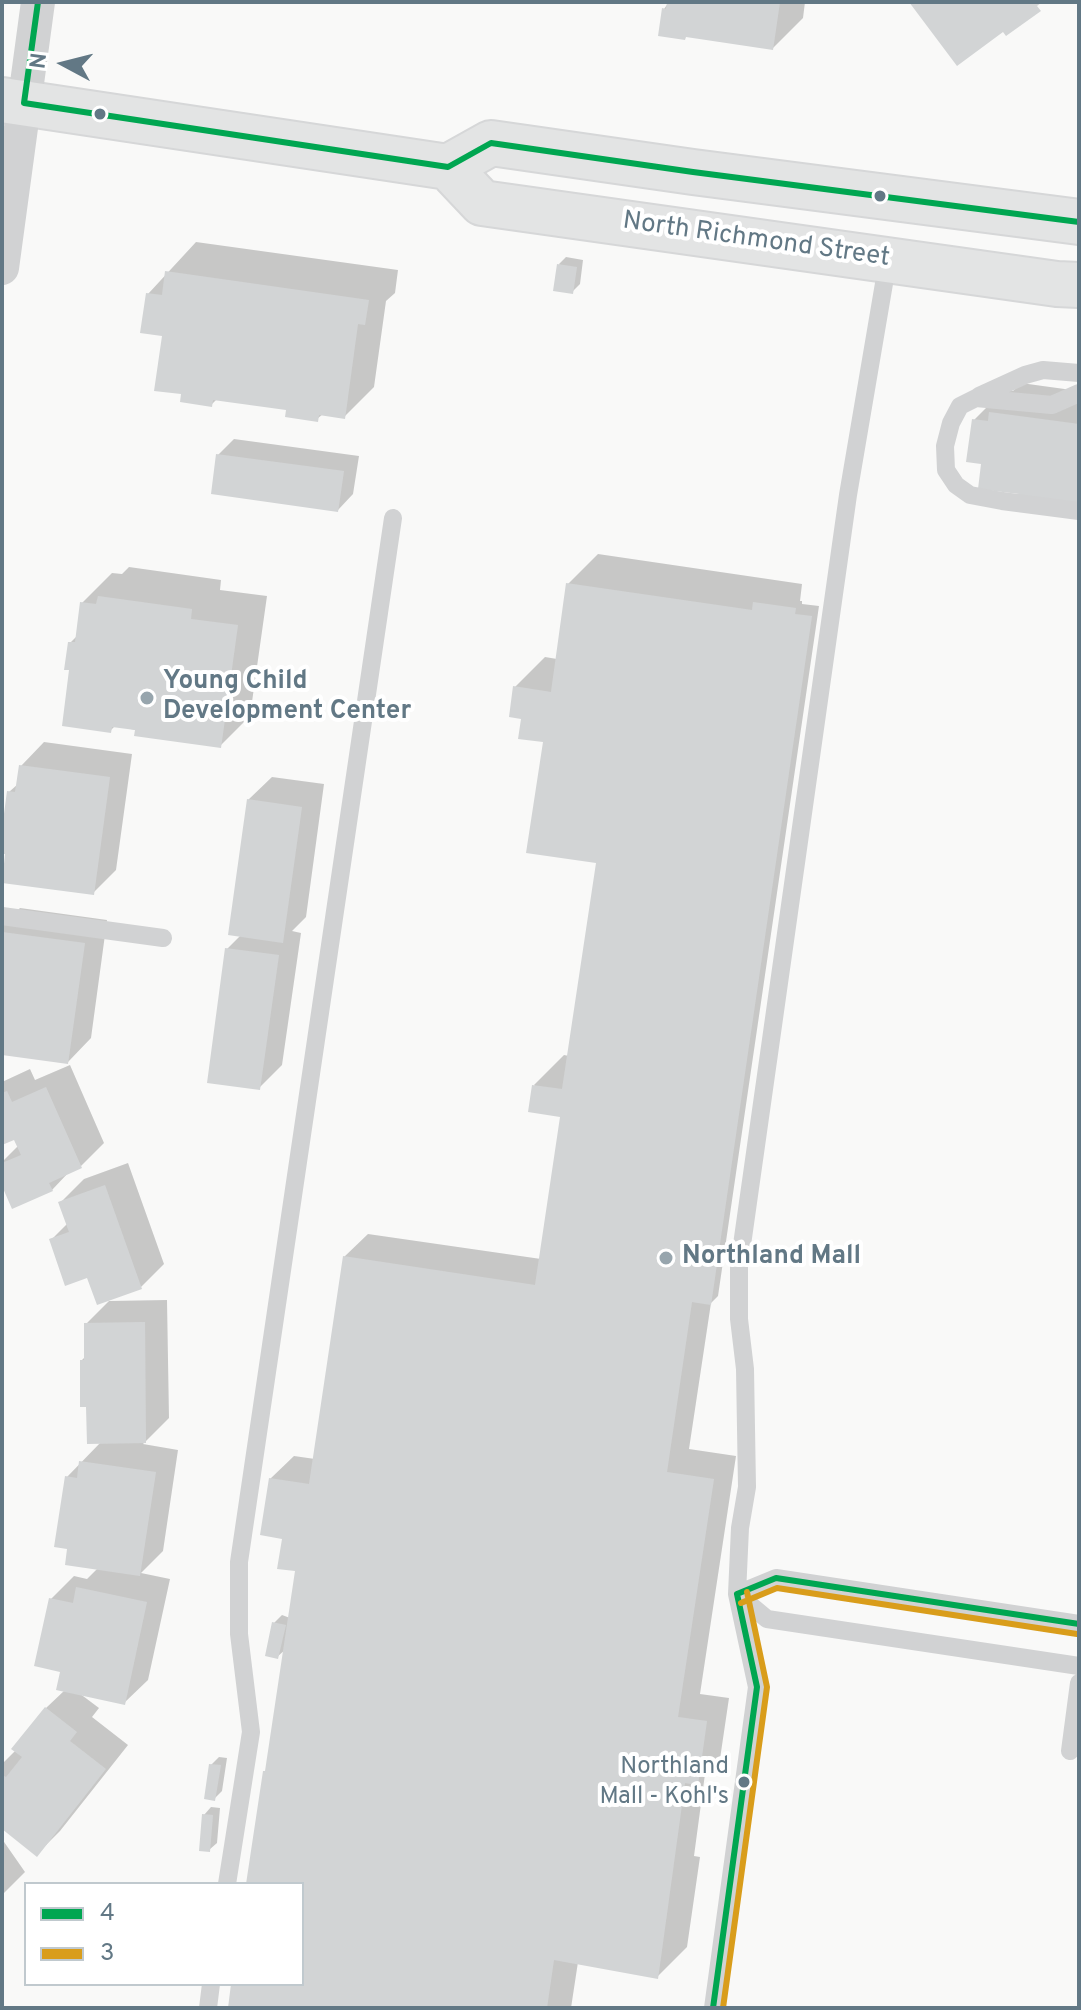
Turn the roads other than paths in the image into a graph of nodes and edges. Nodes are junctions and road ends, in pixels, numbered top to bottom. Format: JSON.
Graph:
{"nodes":[{"id":1,"x":38,"y":2,"type":"edge"},
{"id":2,"x":13,"y":101,"type":"edge"},
{"id":3,"x":448,"y":167,"type":"junction"},
{"id":4,"x":1079,"y":222,"type":"edge"},
{"id":5,"x":888,"y":260,"type":"junction"},
{"id":6,"x":2,"y":268,"type":"edge"},
{"id":7,"x":1079,"y":285,"type":"edge"},
{"id":8,"x":1079,"y":373,"type":"edge"},
{"id":9,"x":1079,"y":393,"type":"edge"},
{"id":10,"x":976,"y":398,"type":"junction"},
{"id":11,"x":1079,"y":511,"type":"edge"},
{"id":12,"x":393,"y":518,"type":"dead end"},
{"id":13,"x":2,"y":916,"type":"edge"},
{"id":14,"x":163,"y":938,"type":"dead end"},
{"id":15,"x":737,"y":1594,"type":"junction"},
{"id":16,"x":1079,"y":1624,"type":"edge"},
{"id":17,"x":1079,"y":1666,"type":"edge"},
{"id":18,"x":1079,"y":1683,"type":"edge"},
{"id":19,"x":1070,"y":1751,"type":"dead end"},
{"id":20,"x":227,"y":1882,"type":"edge"},
{"id":21,"x":211,"y":1986,"type":"edge"},
{"id":22,"x":208,"y":2008,"type":"edge"},
{"id":23,"x":713,"y":2008,"type":"edge"}],
"edges":[{"from":1,"to":2,"type":"street"},
{"from":2,"to":3,"type":"main road"},
{"from":2,"to":6,"type":"street"},
{"from":3,"to":4,"type":"main road"},
{"from":3,"to":5,"type":"main road","name":"North Richmond Street"},
{"from":5,"to":7,"type":"main road","name":"North Richmond Street"},
{"from":5,"to":15,"type":"lane"},
{"from":8,"to":10,"type":"lane"},
{"from":9,"to":10,"type":"lane"},
{"from":10,"to":11,"type":"lane"},
{"from":12,"to":20,"type":"lane"},
{"from":13,"to":14,"type":"lane"},
{"from":15,"to":16,"type":"lane"},
{"from":15,"to":17,"type":"lane"},
{"from":15,"to":23,"type":"lane"},
{"from":18,"to":19,"type":"lane"},
{"from":21,"to":22,"type":"lane"}]}
